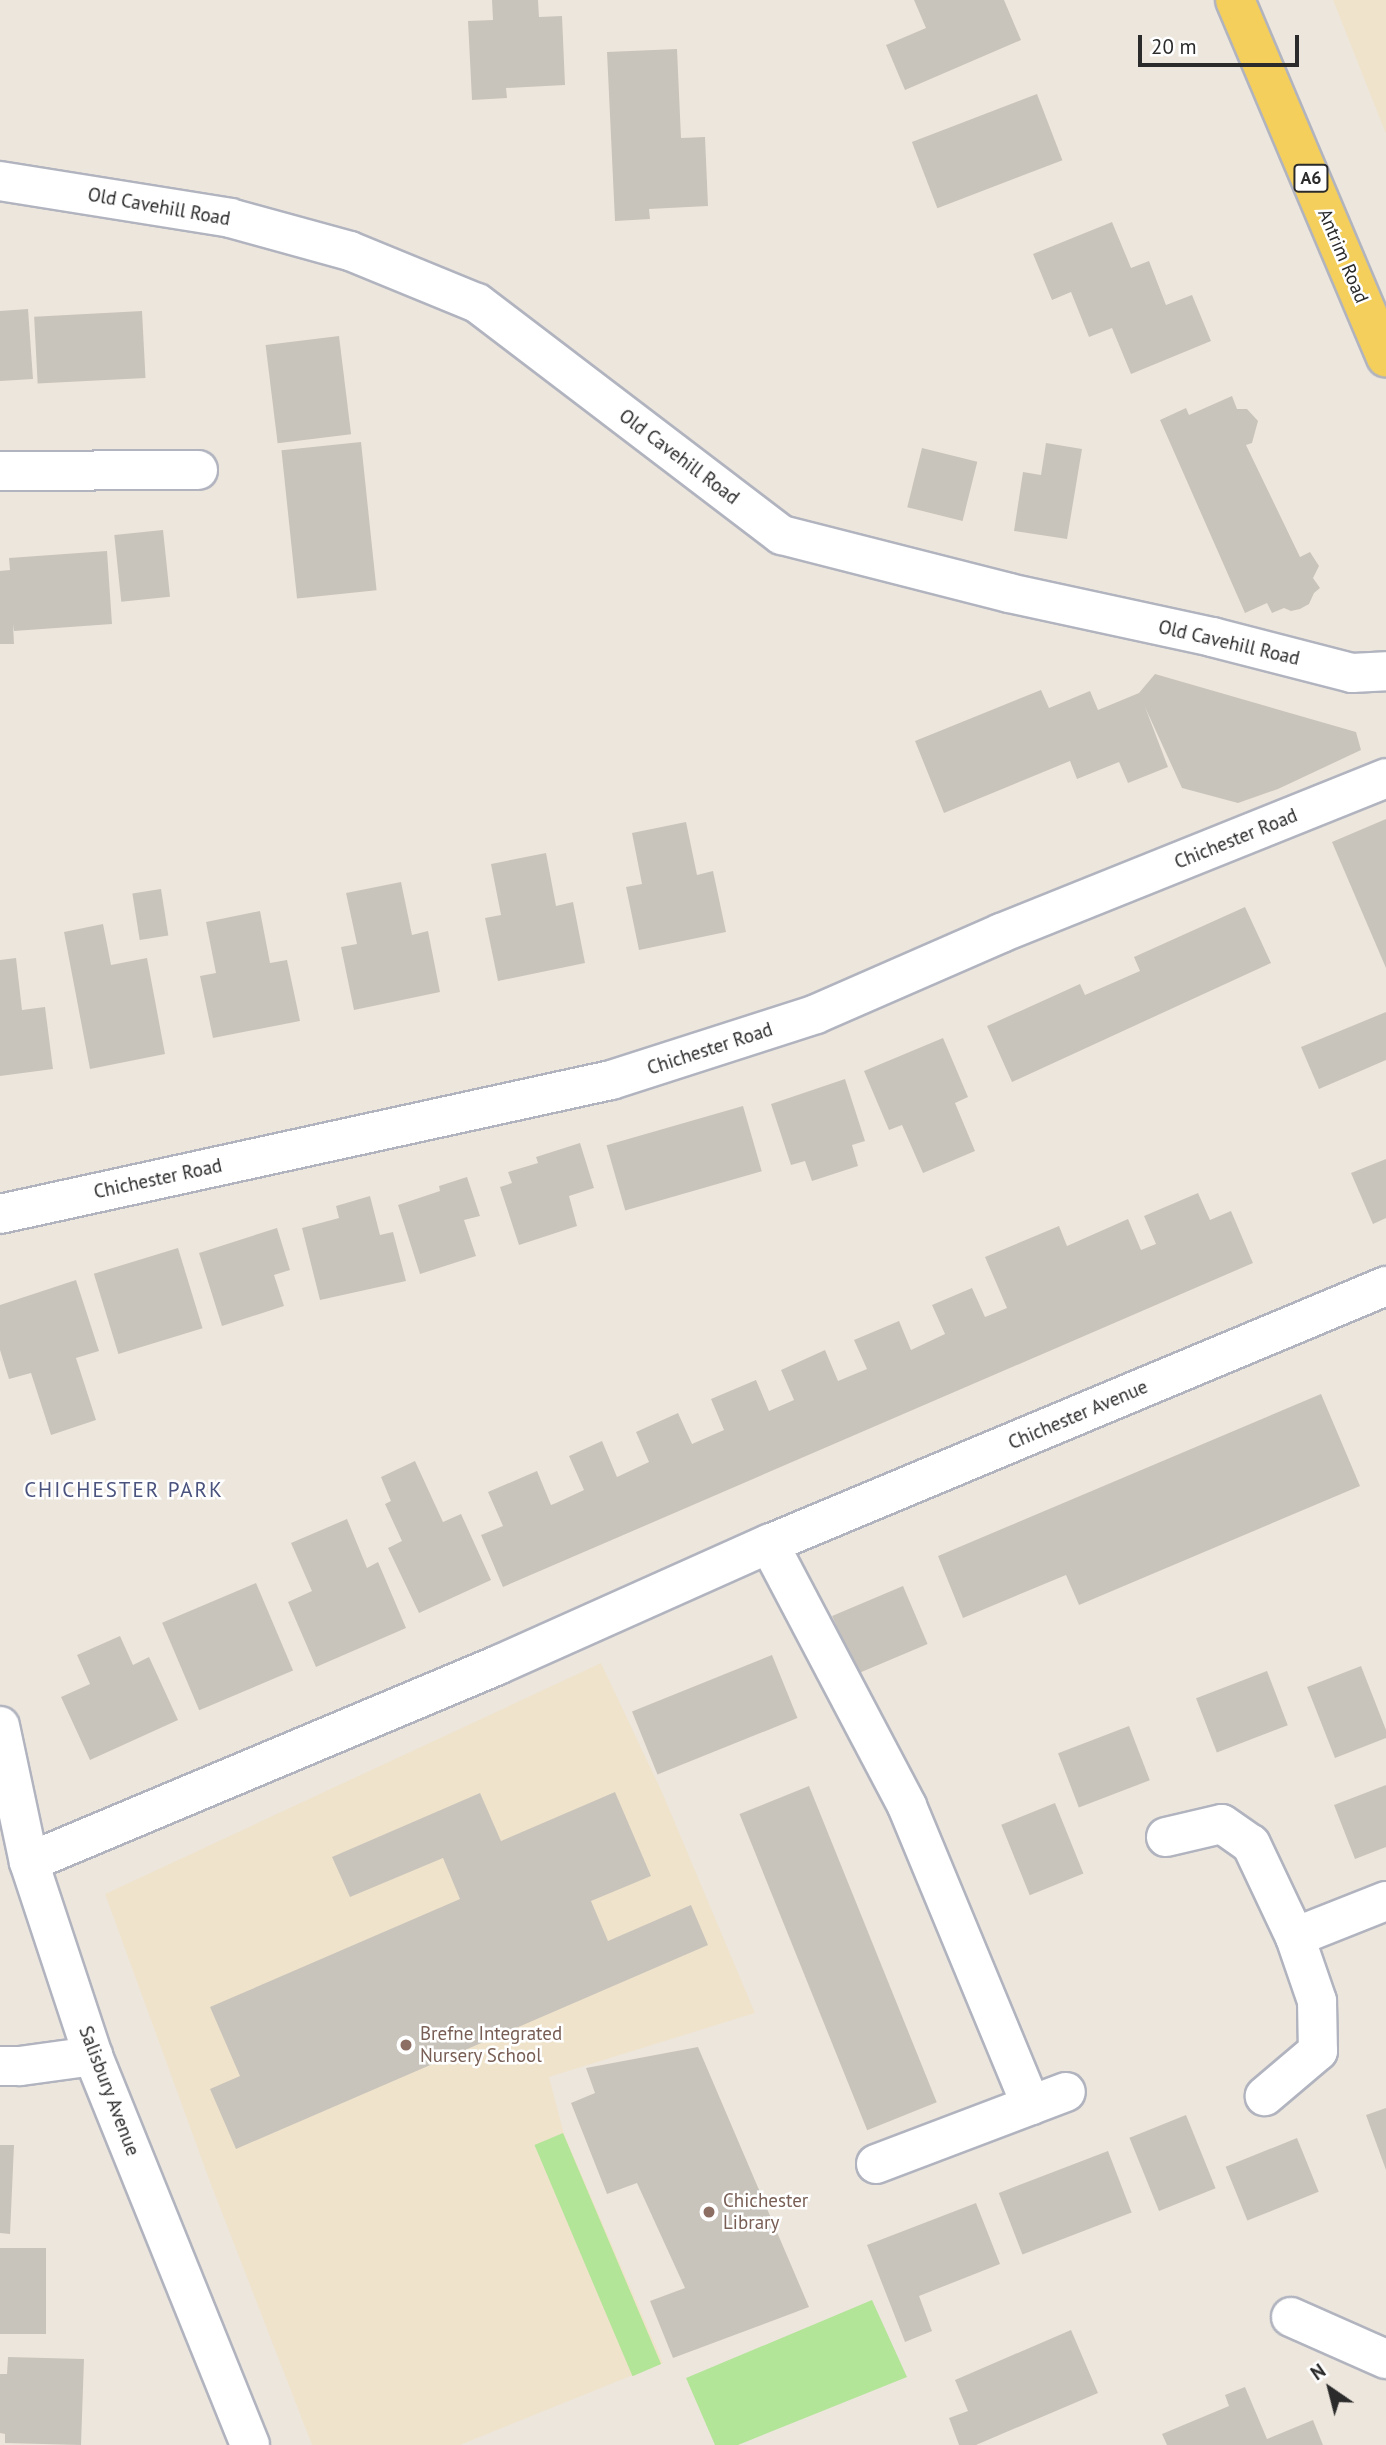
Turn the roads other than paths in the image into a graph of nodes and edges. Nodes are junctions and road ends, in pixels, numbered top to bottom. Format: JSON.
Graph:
{"nodes":[{"id":1,"x":1235,"y":0,"type":"edge"},
{"id":2,"x":0,"y":181,"type":"edge"},
{"id":3,"x":1386,"y":357,"type":"edge"},
{"id":4,"x":198,"y":470,"type":"dead end"},
{"id":5,"x":0,"y":471,"type":"edge"},
{"id":6,"x":1386,"y":671,"type":"edge"},
{"id":7,"x":1386,"y":778,"type":"edge"},
{"id":8,"x":0,"y":1214,"type":"edge"},
{"id":9,"x":1386,"y":1286,"type":"edge"},
{"id":10,"x":769,"y":1544,"type":"junction"},
{"id":11,"x":0,"y":1726,"type":"edge"},
{"id":12,"x":1166,"y":1837,"type":"dead end"},
{"id":13,"x":29,"y":1862,"type":"junction"},
{"id":14,"x":1386,"y":1901,"type":"edge"},
{"id":15,"x":1295,"y":1937,"type":"junction"},
{"id":16,"x":93,"y":2056,"type":"junction"},
{"id":17,"x":0,"y":2066,"type":"edge"},
{"id":18,"x":1265,"y":2096,"type":"dead end"},
{"id":19,"x":876,"y":2164,"type":"dead end"},
{"id":20,"x":1291,"y":2317,"type":"dead end"},
{"id":21,"x":1386,"y":2359,"type":"edge"},
{"id":22,"x":250,"y":2445,"type":"edge"}],
"edges":[{"from":1,"to":3,"type":"main road","name":"Antrim Road","number":"A6"},
{"from":2,"to":6,"type":"street","name":"Old Cavehill Road"},
{"from":4,"to":5,"type":"street"},
{"from":7,"to":8,"type":"street","name":"Chichester Road"},
{"from":9,"to":10,"type":"street","name":"Chichester Avenue"},
{"from":10,"to":13,"type":"street","name":"Chichester Avenue"},
{"from":10,"to":19,"type":"street"},
{"from":11,"to":13,"type":"street","name":"Salisbury Avenue"},
{"from":12,"to":15,"type":"street"},
{"from":13,"to":16,"type":"street","name":"Salisbury Avenue"},
{"from":14,"to":15,"type":"street"},
{"from":15,"to":18,"type":"street"},
{"from":16,"to":17,"type":"street"},
{"from":16,"to":22,"type":"street","name":"Salisbury Avenue"},
{"from":20,"to":21,"type":"street"}]}
